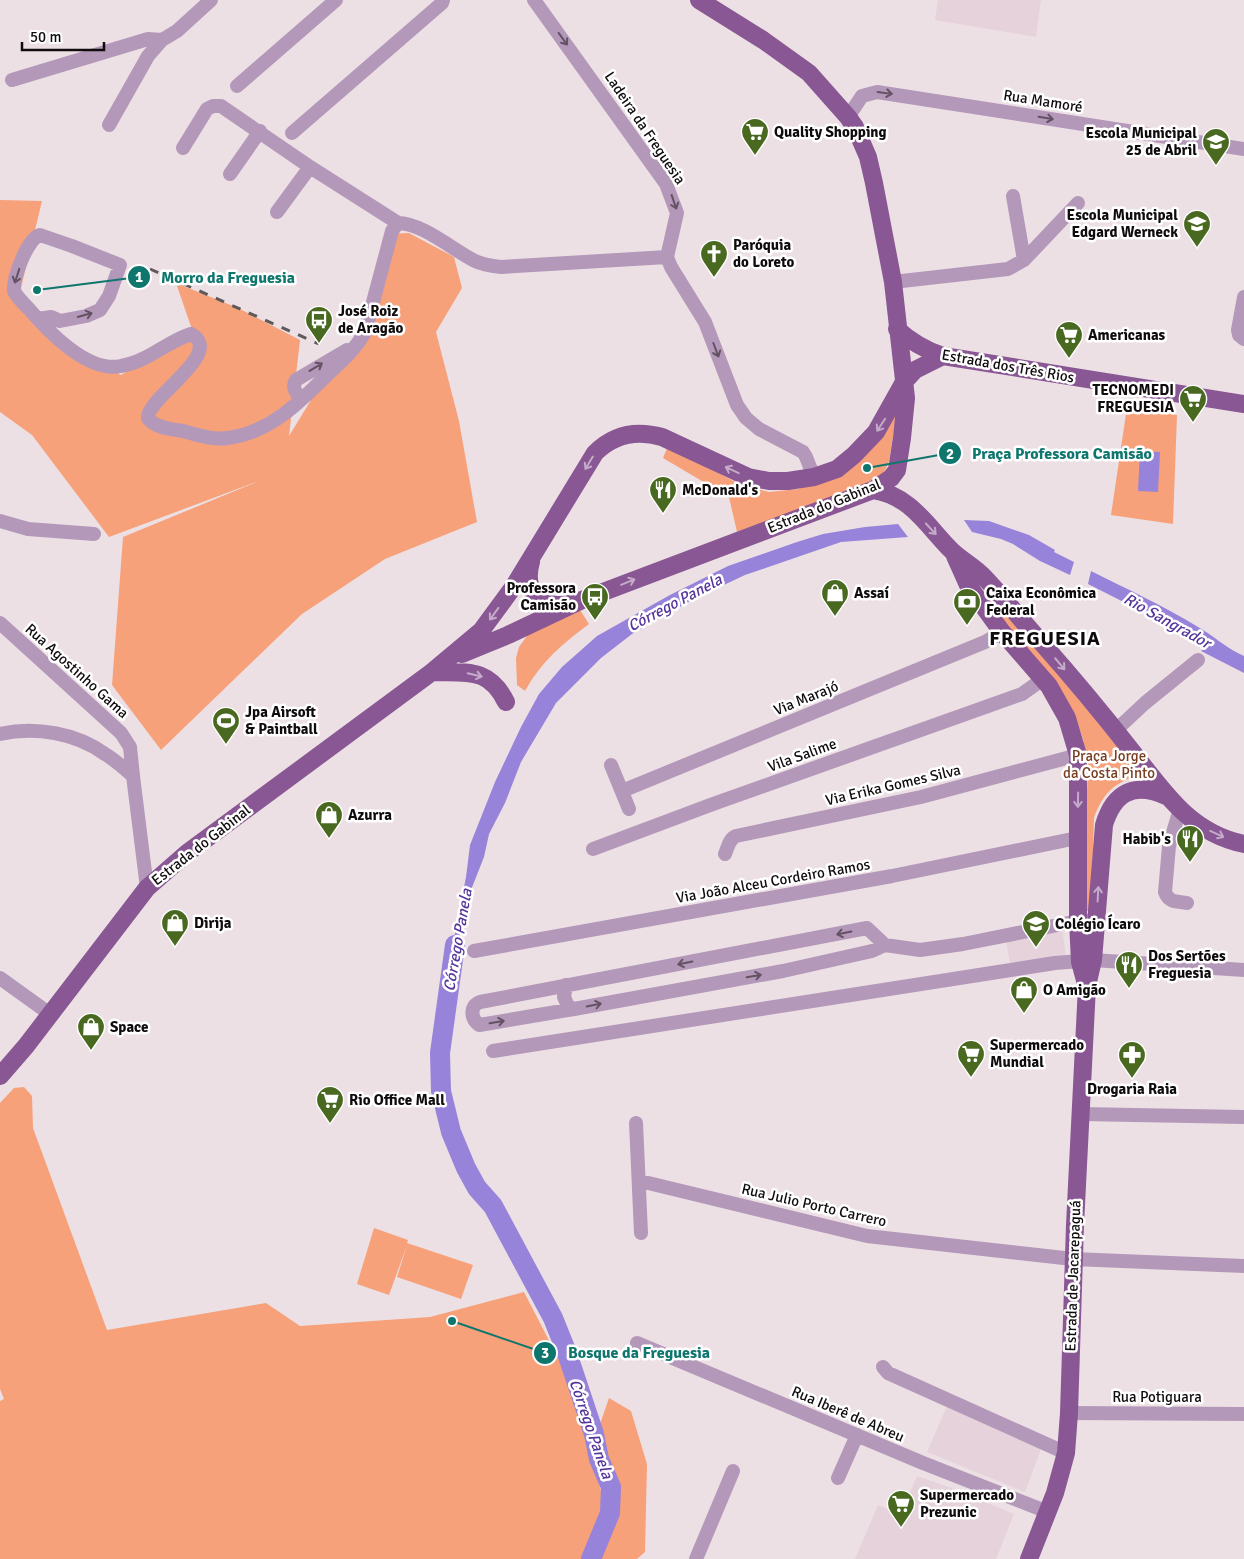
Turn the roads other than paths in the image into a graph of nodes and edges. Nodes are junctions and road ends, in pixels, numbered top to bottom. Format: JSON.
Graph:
{"nodes":[{"id":1,"x":211,"y":0,"type":"edge"},
{"id":2,"x":336,"y":0,"type":"edge"},
{"id":3,"x":443,"y":0,"type":"edge"},
{"id":4,"x":534,"y":0,"type":"edge"},
{"id":5,"x":699,"y":0,"type":"edge"},
{"id":6,"x":162,"y":40,"type":"junction"},
{"id":7,"x":12,"y":80,"type":"dead end"},
{"id":8,"x":238,"y":86,"type":"dead end"},
{"id":9,"x":848,"y":117,"type":"junction"},
{"id":10,"x":108,"y":125,"type":"dead end"},
{"id":11,"x":260,"y":131,"type":"junction"},
{"id":12,"x":292,"y":134,"type":"dead end"},
{"id":13,"x":183,"y":148,"type":"dead end"},
{"id":14,"x":1244,"y":149,"type":"edge"},
{"id":15,"x":310,"y":167,"type":"junction"},
{"id":16,"x":230,"y":174,"type":"dead end"},
{"id":17,"x":1013,"y":196,"type":"dead end"},
{"id":18,"x":1078,"y":203,"type":"dead end"},
{"id":19,"x":277,"y":212,"type":"dead end"},
{"id":20,"x":398,"y":223,"type":"junction"},
{"id":21,"x":667,"y":257,"type":"junction"},
{"id":22,"x":1024,"y":260,"type":"junction"},
{"id":23,"x":893,"y":282,"type":"junction"},
{"id":24,"x":1244,"y":297,"type":"edge"},
{"id":25,"x":38,"y":319,"type":"junction"},
{"id":26,"x":897,"y":329,"type":"junction"},
{"id":27,"x":1244,"y":339,"type":"edge"},
{"id":28,"x":943,"y":356,"type":"junction"},
{"id":29,"x":904,"y":382,"type":"junction"},
{"id":30,"x":1244,"y":404,"type":"edge"},
{"id":31,"x":814,"y":477,"type":"junction"},
{"id":32,"x":873,"y":490,"type":"junction"},
{"id":33,"x":0,"y":521,"type":"edge"},
{"id":34,"x":94,"y":534,"type":"dead end"},
{"id":35,"x":954,"y":553,"type":"junction"},
{"id":36,"x":532,"y":559,"type":"junction"},
{"id":37,"x":576,"y":602,"type":"junction"},
{"id":38,"x":0,"y":623,"type":"edge"},
{"id":39,"x":1002,"y":632,"type":"junction"},
{"id":40,"x":447,"y":660,"type":"junction"},
{"id":41,"x":1198,"y":660,"type":"dead end"},
{"id":42,"x":432,"y":672,"type":"junction"},
{"id":43,"x":1044,"y":679,"type":"junction"},
{"id":44,"x":506,"y":702,"type":"dead end"},
{"id":45,"x":1115,"y":731,"type":"junction"},
{"id":46,"x":0,"y":734,"type":"edge"},
{"id":47,"x":1078,"y":755,"type":"junction"},
{"id":48,"x":610,"y":764,"type":"dead end"},
{"id":49,"x":133,"y":776,"type":"junction"},
{"id":50,"x":622,"y":791,"type":"junction"},
{"id":51,"x":1166,"y":796,"type":"junction"},
{"id":52,"x":629,"y":809,"type":"dead end"},
{"id":53,"x":1180,"y":809,"type":"junction"},
{"id":54,"x":1078,"y":838,"type":"junction"},
{"id":55,"x":1244,"y":844,"type":"edge"},
{"id":56,"x":593,"y":848,"type":"dead end"},
{"id":57,"x":725,"y":854,"type":"dead end"},
{"id":58,"x":147,"y":888,"type":"junction"},
{"id":59,"x":1187,"y":903,"type":"dead end"},
{"id":60,"x":1078,"y":921,"type":"junction"},
{"id":61,"x":1096,"y":921,"type":"junction"},
{"id":62,"x":885,"y":945,"type":"junction"},
{"id":63,"x":474,"y":951,"type":"dead end"},
{"id":64,"x":1087,"y":961,"type":"junction"},
{"id":65,"x":1244,"y":970,"type":"edge"},
{"id":66,"x":0,"y":978,"type":"edge"},
{"id":67,"x":566,"y":985,"type":"junction"},
{"id":68,"x":574,"y":1008,"type":"junction"},
{"id":69,"x":50,"y":1014,"type":"junction"},
{"id":70,"x":493,"y":1051,"type":"dead end"},
{"id":71,"x":0,"y":1076,"type":"edge"},
{"id":72,"x":1080,"y":1114,"type":"junction"},
{"id":73,"x":1244,"y":1117,"type":"edge"},
{"id":74,"x":636,"y":1123,"type":"dead end"},
{"id":75,"x":640,"y":1181,"type":"junction"},
{"id":76,"x":641,"y":1233,"type":"dead end"},
{"id":77,"x":1074,"y":1259,"type":"junction"},
{"id":78,"x":1244,"y":1266,"type":"edge"},
{"id":79,"x":637,"y":1342,"type":"dead end"},
{"id":80,"x":883,"y":1367,"type":"dead end"},
{"id":81,"x":1069,"y":1413,"type":"junction"},
{"id":82,"x":1244,"y":1414,"type":"edge"},
{"id":83,"x":857,"y":1435,"type":"junction"},
{"id":84,"x":1066,"y":1453,"type":"junction"},
{"id":85,"x":733,"y":1471,"type":"dead end"},
{"id":86,"x":838,"y":1478,"type":"dead end"},
{"id":87,"x":1048,"y":1512,"type":"junction"},
{"id":88,"x":696,"y":1559,"type":"edge"},
{"id":89,"x":1028,"y":1559,"type":"edge"}],
"edges":[{"from":1,"to":6,"type":"street"},
{"from":2,"to":8,"type":"street"},
{"from":3,"to":12,"type":"street"},
{"from":4,"to":21,"type":"street","name":"Ladeira da Freguesia","one_way":true},
{"from":5,"to":9,"type":"main road"},
{"from":6,"to":7,"type":"street"},
{"from":6,"to":10,"type":"street"},
{"from":9,"to":14,"type":"street","name":"Rua Mamoré","one_way":true},
{"from":9,"to":23,"type":"main road"},
{"from":11,"to":13,"type":"street"},
{"from":11,"to":15,"type":"street"},
{"from":11,"to":16,"type":"street"},
{"from":15,"to":19,"type":"street"},
{"from":15,"to":20,"type":"street"},
{"from":17,"to":22,"type":"street"},
{"from":18,"to":22,"type":"street"},
{"from":20,"to":21,"type":"street"},
{"from":20,"to":25,"type":"street"},
{"from":21,"to":31,"type":"street","one_way":true},
{"from":22,"to":23,"type":"street"},
{"from":23,"to":26,"type":"main road"},
{"from":24,"to":27,"type":"street"},
{"from":25,"to":25,"type":"street","one_way":true},
{"from":26,"to":28,"type":"main road","name":"Estrada dos Três Rios"},
{"from":26,"to":29,"type":"main road"},
{"from":28,"to":29,"type":"main road"},
{"from":28,"to":30,"type":"main road","name":"Estrada dos Três Rios"},
{"from":29,"to":31,"type":"main road","name":"Estrada do Gabinal","one_way":true},
{"from":29,"to":32,"type":"main road","name":"Estrada do Gabinal"},
{"from":31,"to":36,"type":"main road","name":"Estrada do Gabinal","one_way":true},
{"from":32,"to":35,"type":"main road","name":"Estrada de Jacarepaguá","one_way":true},
{"from":37,"to":32,"type":"main road","name":"Estrada do Gabinal","one_way":true},
{"from":33,"to":34,"type":"street"},
{"from":35,"to":39,"type":"main road","name":"Estrada de Jacarepaguá"},
{"from":35,"to":45,"type":"main road","name":"Estrada de Jacarepaguá","one_way":true},
{"from":36,"to":37,"type":"main road"},
{"from":36,"to":40,"type":"main road","name":"Estrada do Gabinal","one_way":true},
{"from":37,"to":40,"type":"main road","name":"Estrada do Gabinal"},
{"from":38,"to":49,"type":"street","name":"Rua Agostinho Gama"},
{"from":39,"to":43,"type":"main road","name":"Estrada de Jacarepaguá"},
{"from":39,"to":50,"type":"street","name":"Via Marajó"},
{"from":40,"to":42,"type":"main road","name":"Estrada do Gabinal"},
{"from":41,"to":45,"type":"street"},
{"from":42,"to":44,"type":"main road","one_way":true},
{"from":42,"to":58,"type":"main road","name":"Estrada do Gabinal"},
{"from":43,"to":47,"type":"main road","name":"Estrada de Jacarepaguá"},
{"from":43,"to":56,"type":"street","name":"Vila Salime"},
{"from":45,"to":51,"type":"main road","name":"Estrada de Jacarepaguá"},
{"from":46,"to":49,"type":"street"},
{"from":47,"to":54,"type":"main road","name":"Estrada de Jacarepaguá","one_way":true},
{"from":47,"to":57,"type":"street","name":"Via Erika Gomes Silva"},
{"from":48,"to":50,"type":"street"},
{"from":49,"to":58,"type":"street","name":"Rua Agostinho Gama"},
{"from":50,"to":52,"type":"street"},
{"from":51,"to":53,"type":"main road"},
{"from":61,"to":51,"type":"main road","name":"Estrada de Jacarepaguá","one_way":true},
{"from":53,"to":55,"type":"main road","one_way":true},
{"from":53,"to":59,"type":"street"},
{"from":54,"to":60,"type":"main road","name":"Estrada de Jacarepaguá"},
{"from":54,"to":63,"type":"street","name":"Via João Alceu Cordeiro Ramos"},
{"from":58,"to":69,"type":"main road","name":"Estrada do Gabinal"},
{"from":60,"to":61,"type":"street"},
{"from":60,"to":62,"type":"street"},
{"from":60,"to":64,"type":"main road","name":"Estrada de Jacarepaguá"},
{"from":61,"to":64,"type":"main road","name":"Estrada de Jacarepaguá"},
{"from":62,"to":67,"type":"street","one_way":true},
{"from":68,"to":62,"type":"street","one_way":true},
{"from":64,"to":65,"type":"street"},
{"from":64,"to":70,"type":"street"},
{"from":64,"to":72,"type":"main road","name":"Estrada de Jacarepaguá"},
{"from":66,"to":69,"type":"street"},
{"from":67,"to":68,"type":"street"},
{"from":67,"to":68,"type":"street","one_way":true},
{"from":69,"to":71,"type":"main road","name":"Estrada do Gabinal"},
{"from":72,"to":73,"type":"street"},
{"from":72,"to":77,"type":"main road","name":"Estrada de Jacarepaguá"},
{"from":74,"to":75,"type":"street"},
{"from":75,"to":76,"type":"street"},
{"from":75,"to":77,"type":"street","name":"Rua Julio Porto Carrero"},
{"from":77,"to":78,"type":"street","name":"Rua Julio Porto Carrero"},
{"from":77,"to":81,"type":"main road","name":"Estrada de Jacarepaguá"},
{"from":79,"to":83,"type":"street","name":"Rua Iberê de Abreu"},
{"from":80,"to":84,"type":"street"},
{"from":81,"to":82,"type":"street","name":"Rua Potiguara"},
{"from":81,"to":84,"type":"main road","name":"Estrada de Jacarepaguá"},
{"from":83,"to":86,"type":"street"},
{"from":83,"to":87,"type":"street","name":"Rua Iberê de Abreu"},
{"from":84,"to":87,"type":"main road","name":"Estrada de Jacarepaguá"},
{"from":85,"to":88,"type":"street"},
{"from":87,"to":89,"type":"main road","name":"Estrada de Jacarepaguá"}]}
